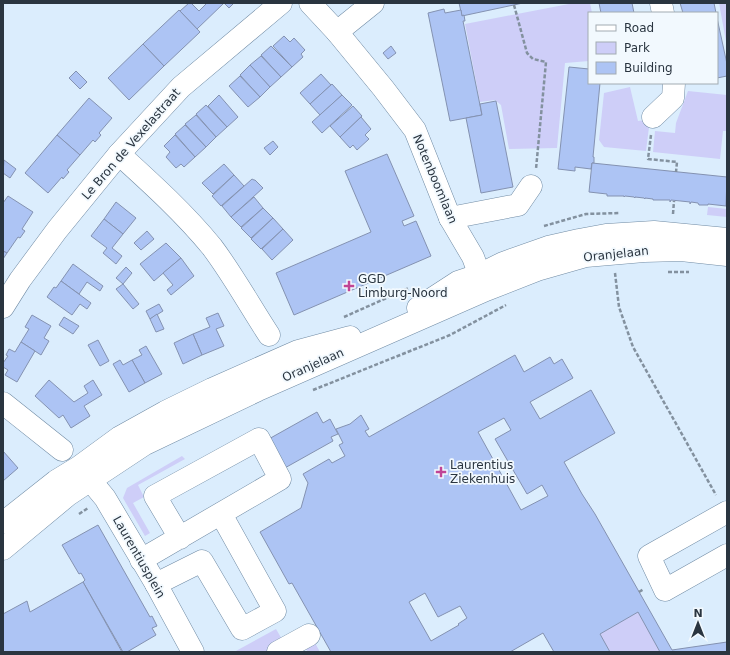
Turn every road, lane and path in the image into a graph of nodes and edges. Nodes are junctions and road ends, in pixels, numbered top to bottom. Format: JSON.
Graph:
{"nodes":[{"id":1,"x":281,"y":3,"type":"edge"},
{"id":2,"x":310,"y":3,"type":"edge"},
{"id":3,"x":373,"y":3,"type":"edge"},
{"id":4,"x":514,"y":5,"type":"dead end"},
{"id":5,"x":337,"y":32,"type":"junction"},
{"id":6,"x":674,"y":84,"type":"edge"},
{"id":7,"x":653,"y":117,"type":"joint"},
{"id":8,"x":119,"y":154,"type":"junction"},
{"id":9,"x":676,"y":172,"type":"dead end"},
{"id":10,"x":531,"y":186,"type":"joint"},
{"id":11,"x":674,"y":201,"type":"dead end"},
{"id":12,"x":622,"y":213,"type":"dead end"},
{"id":13,"x":673,"y":217,"type":"dead end"},
{"id":14,"x":450,"y":218,"type":"junction"},
{"id":15,"x":542,"y":227,"type":"dead end"},
{"id":16,"x":727,"y":239,"type":"edge"},
{"id":17,"x":654,"y":241,"type":"junction"},
{"id":18,"x":727,"y":255,"type":"edge"},
{"id":19,"x":623,"y":272,"type":"dead end"},
{"id":20,"x":663,"y":272,"type":"dead end"},
{"id":21,"x":691,"y":272,"type":"dead end"},
{"id":22,"x":615,"y":273,"type":"junction"},
{"id":23,"x":610,"y":274,"type":"dead end"},
{"id":24,"x":482,"y":282,"type":"junction"},
{"id":25,"x":411,"y":288,"type":"dead end"},
{"id":26,"x":511,"y":303,"type":"dead end"},
{"id":27,"x":3,"y":307,"type":"edge"},
{"id":28,"x":340,"y":319,"type":"dead end"},
{"id":29,"x":269,"y":335,"type":"dead end"},
{"id":30,"x":311,"y":390,"type":"dead end"},
{"id":31,"x":3,"y":403,"type":"edge"},
{"id":32,"x":62,"y":450,"type":"dead end"},
{"id":33,"x":85,"y":473,"type":"junction"},
{"id":34,"x":727,"y":512,"type":"edge"},
{"id":35,"x":221,"y":514,"type":"junction"},
{"id":36,"x":3,"y":523,"type":"edge"},
{"id":37,"x":180,"y":538,"type":"junction"},
{"id":38,"x":3,"y":549,"type":"edge"},
{"id":39,"x":727,"y":555,"type":"edge"},
{"id":40,"x":141,"y":560,"type":"junction"},
{"id":41,"x":156,"y":584,"type":"junction"},
{"id":42,"x":309,"y":635,"type":"dead end"},
{"id":43,"x":193,"y":652,"type":"edge"},
{"id":44,"x":278,"y":652,"type":"edge"}],
"edges":[{"from":1,"to":8,"type":"street","name":"Le Bron de Vexelastraat"},
{"from":2,"to":5,"type":"street","name":"Notenboomlaan"},
{"from":3,"to":5,"type":"street"},
{"from":4,"to":10,"type":"path"},
{"from":5,"to":14,"type":"street","name":"Notenboomlaan"},
{"from":6,"to":7,"type":"street"},
{"from":7,"to":9,"type":"path"},
{"from":8,"to":27,"type":"street","name":"Le Bron de Vexelastraat"},
{"from":8,"to":29,"type":"street"},
{"from":10,"to":14,"type":"street"},
{"from":11,"to":13,"type":"path"},
{"from":12,"to":15,"type":"path"},
{"from":14,"to":24,"type":"street","name":"Notenboomlaan"},
{"from":16,"to":17,"type":"street","name":"Oranjelaan"},
{"from":17,"to":18,"type":"street","name":"Oranjelaan"},
{"from":17,"to":24,"type":"street","name":"Oranjelaan"},
{"from":19,"to":22,"type":"path","name":"Oranjelaan"},
{"from":20,"to":21,"type":"path"},
{"from":22,"to":23,"type":"path","name":"Oranjelaan"},
{"from":22,"to":34,"type":"path"},
{"from":24,"to":33,"type":"street","name":"Oranjelaan"},
{"from":25,"to":28,"type":"path"},
{"from":26,"to":30,"type":"path","name":"Oranjelaan"},
{"from":31,"to":32,"type":"street"},
{"from":33,"to":36,"type":"street","name":"Oranjelaan"},
{"from":33,"to":38,"type":"street","name":"Oranjelaan"},
{"from":33,"to":40,"type":"street","name":"Laurentiusplein"},
{"from":34,"to":39,"type":"street"},
{"from":35,"to":37,"type":"street"},
{"from":35,"to":37,"type":"street"},
{"from":35,"to":41,"type":"street"},
{"from":37,"to":40,"type":"street"},
{"from":40,"to":41,"type":"street","name":"Laurentiusplein"},
{"from":41,"to":43,"type":"street","name":"Laurentiusplein"},
{"from":42,"to":44,"type":"street"}]}
